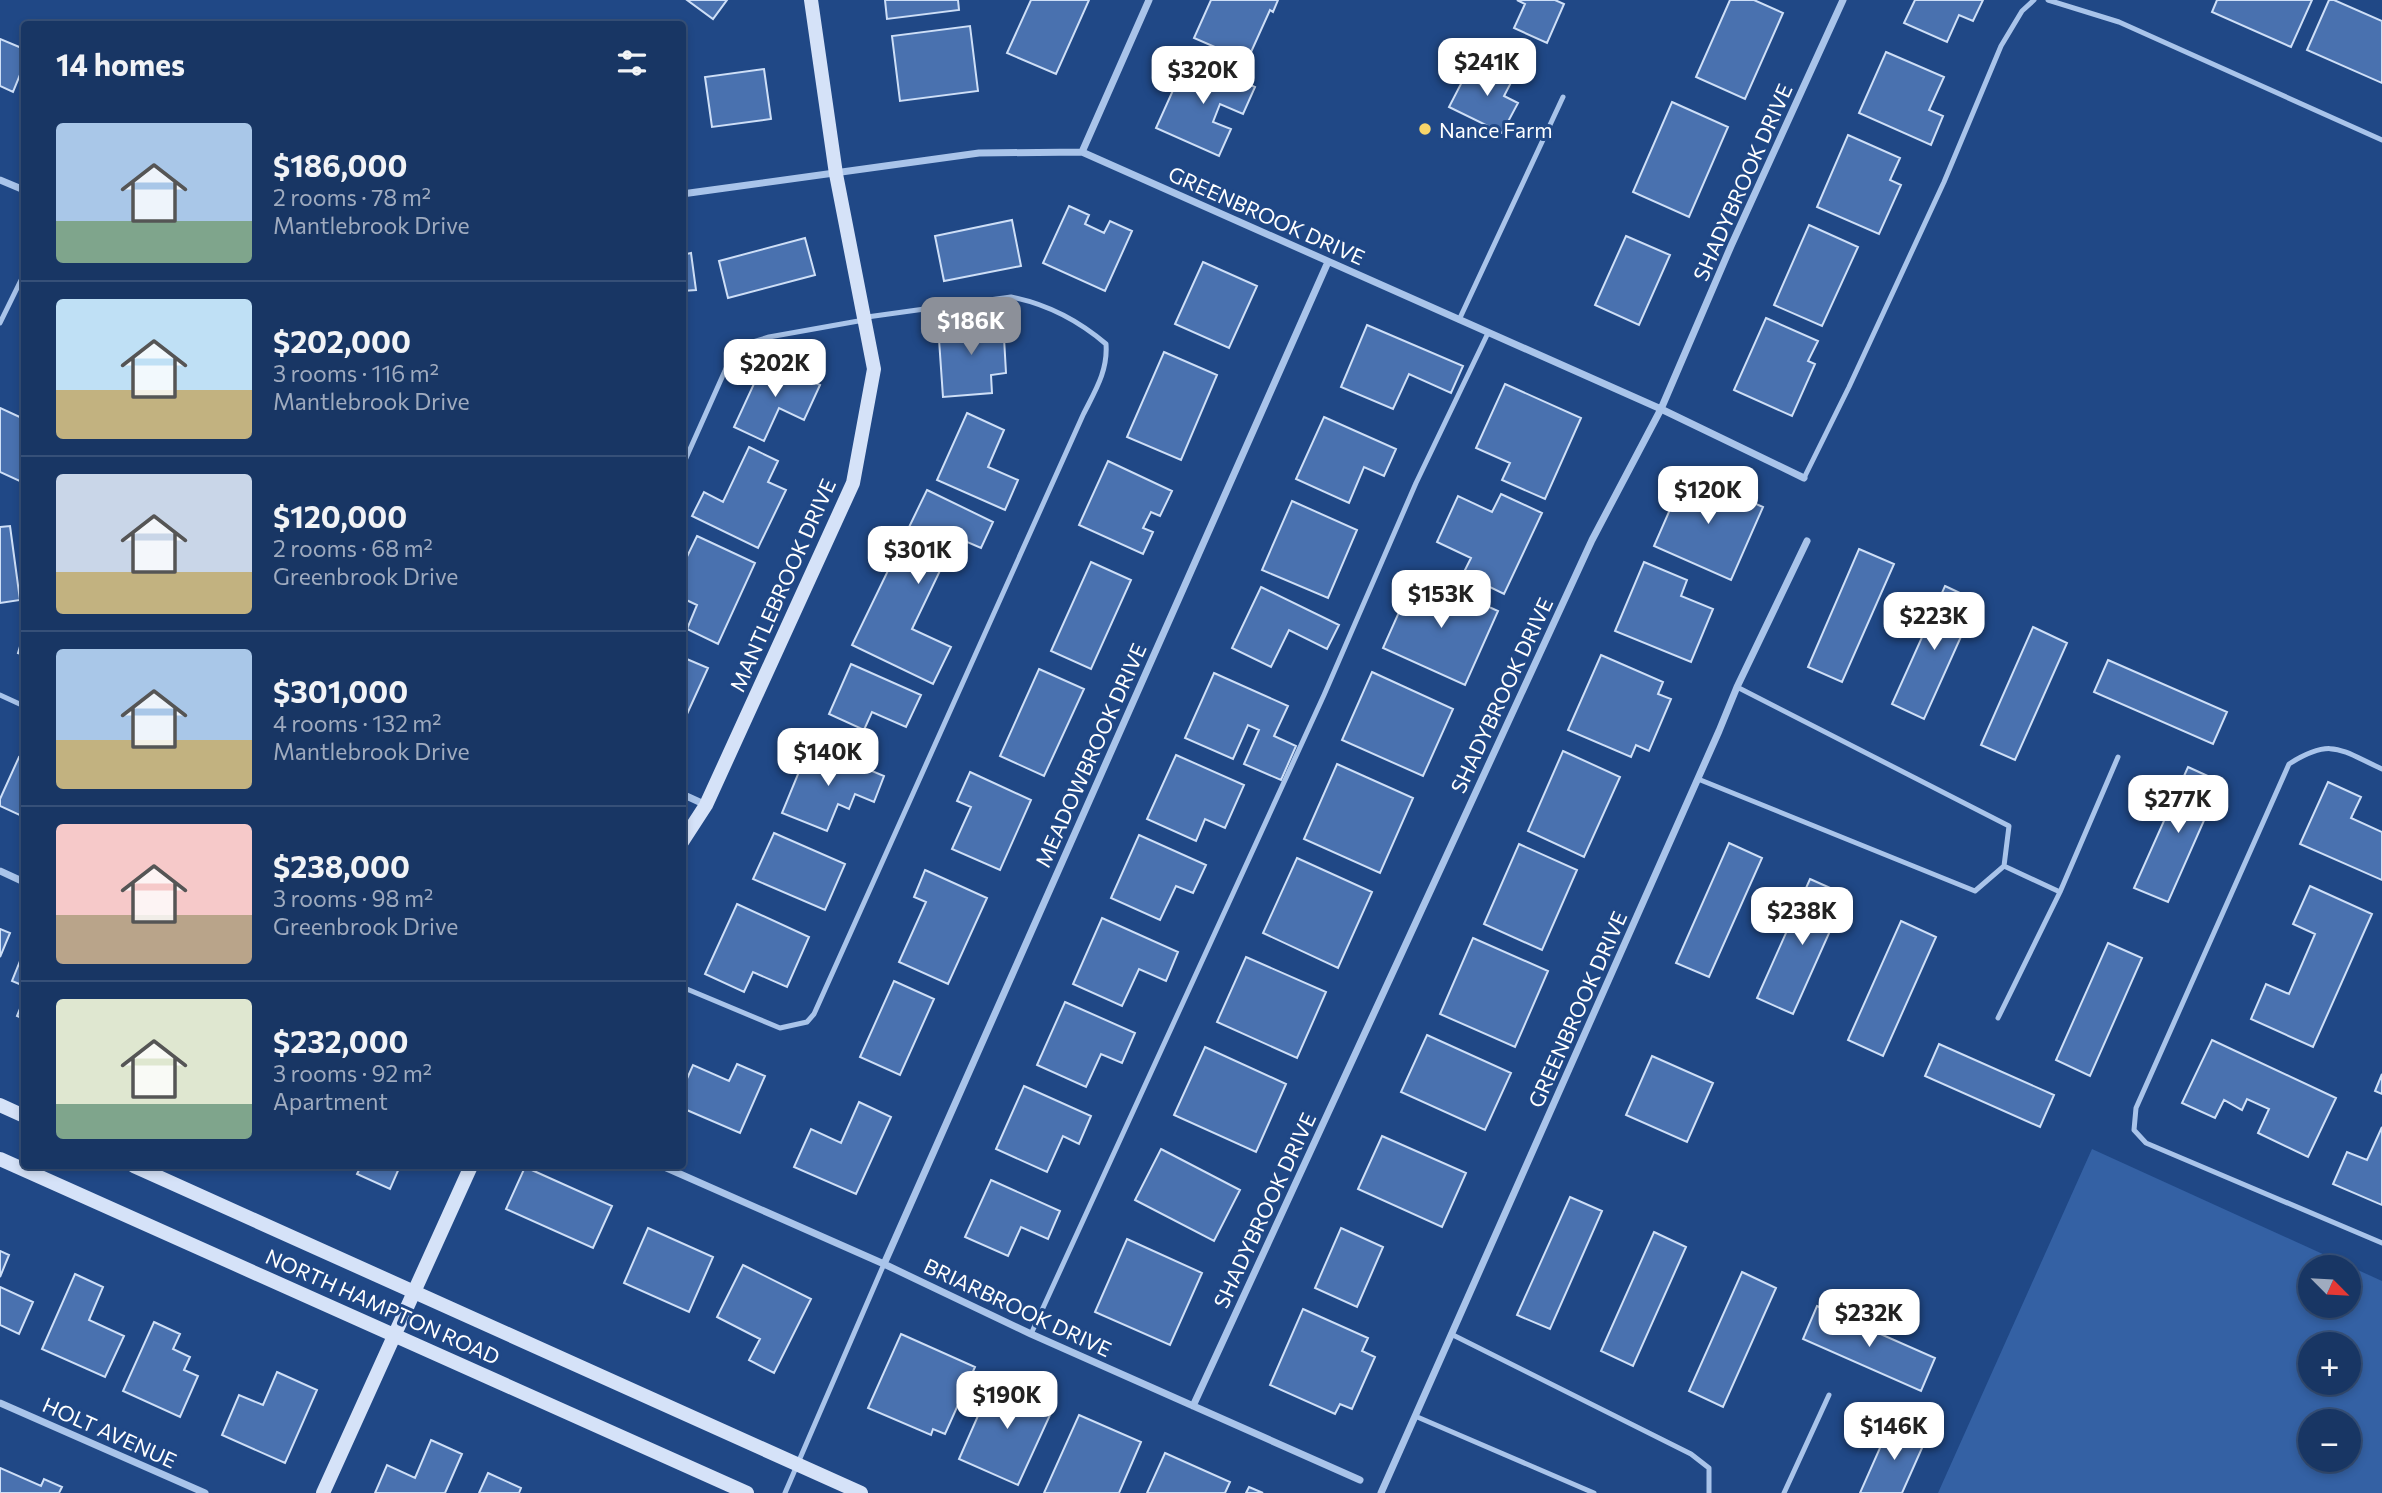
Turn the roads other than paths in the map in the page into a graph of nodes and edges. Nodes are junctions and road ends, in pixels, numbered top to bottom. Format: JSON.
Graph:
{"nodes":[{"id":1,"x":811,"y":0,"type":"edge"},
{"id":2,"x":1149,"y":0,"type":"edge"},
{"id":3,"x":1843,"y":0,"type":"edge"},
{"id":4,"x":2034,"y":0,"type":"edge"},
{"id":5,"x":2048,"y":0,"type":"edge"},
{"id":6,"x":1563,"y":97,"type":"dead end"},
{"id":7,"x":2382,"y":140,"type":"edge"},
{"id":8,"x":1082,"y":152,"type":"junction"},
{"id":9,"x":836,"y":174,"type":"junction"},
{"id":10,"x":0,"y":180,"type":"edge"},
{"id":11,"x":21,"y":189,"type":"edge"},
{"id":12,"x":686,"y":193,"type":"edge"},
{"id":13,"x":1328,"y":261,"type":"junction"},
{"id":14,"x":21,"y":280,"type":"edge"},
{"id":15,"x":864,"y":319,"type":"junction"},
{"id":16,"x":1459,"y":320,"type":"junction"},
{"id":17,"x":0,"y":323,"type":"edge"},
{"id":18,"x":1488,"y":332,"type":"junction"},
{"id":19,"x":1661,"y":409,"type":"junction"},
{"id":20,"x":686,"y":458,"type":"edge"},
{"id":21,"x":1804,"y":478,"type":"joint"},
{"id":22,"x":1807,"y":541,"type":"dead end"},
{"id":23,"x":1737,"y":687,"type":"junction"},
{"id":24,"x":0,"y":695,"type":"edge"},
{"id":25,"x":21,"y":705,"type":"edge"},
{"id":26,"x":2118,"y":757,"type":"dead end"},
{"id":27,"x":2382,"y":769,"type":"edge"},
{"id":28,"x":1698,"y":779,"type":"junction"},
{"id":29,"x":686,"y":796,"type":"edge"},
{"id":30,"x":705,"y":805,"type":"junction"},
{"id":31,"x":686,"y":836,"type":"edge"},
{"id":32,"x":2004,"y":866,"type":"junction"},
{"id":33,"x":0,"y":871,"type":"edge"},
{"id":34,"x":21,"y":881,"type":"edge"},
{"id":35,"x":2060,"y":892,"type":"junction"},
{"id":36,"x":686,"y":989,"type":"edge"},
{"id":37,"x":1998,"y":1018,"type":"dead end"},
{"id":38,"x":0,"y":1105,"type":"edge"},
{"id":39,"x":21,"y":1115,"type":"edge"},
{"id":40,"x":0,"y":1159,"type":"edge"},
{"id":41,"x":21,"y":1168,"type":"edge"},
{"id":42,"x":23,"y":1169,"type":"edge"},
{"id":43,"x":141,"y":1169,"type":"edge"},
{"id":44,"x":470,"y":1169,"type":"edge"},
{"id":45,"x":669,"y":1169,"type":"edge"},
{"id":46,"x":2382,"y":1243,"type":"edge"},
{"id":47,"x":884,"y":1264,"type":"junction"},
{"id":48,"x":414,"y":1292,"type":"junction"},
{"id":49,"x":394,"y":1334,"type":"junction"},
{"id":50,"x":1031,"y":1334,"type":"junction"},
{"id":51,"x":1451,"y":1334,"type":"junction"},
{"id":52,"x":1829,"y":1395,"type":"dead end"},
{"id":53,"x":0,"y":1402,"type":"edge"},
{"id":54,"x":1193,"y":1406,"type":"junction"},
{"id":55,"x":1415,"y":1416,"type":"junction"},
{"id":56,"x":797,"y":1464,"type":"junction"},
{"id":57,"x":1360,"y":1480,"type":"dead end"},
{"id":58,"x":205,"y":1493,"type":"edge"},
{"id":59,"x":323,"y":1493,"type":"edge"},
{"id":60,"x":747,"y":1493,"type":"edge"},
{"id":61,"x":785,"y":1493,"type":"edge"},
{"id":62,"x":861,"y":1493,"type":"edge"},
{"id":63,"x":1381,"y":1493,"type":"edge"},
{"id":64,"x":1594,"y":1493,"type":"edge"},
{"id":65,"x":1709,"y":1493,"type":"edge"},
{"id":66,"x":1784,"y":1493,"type":"edge"}],
"edges":[{"from":1,"to":9,"type":"main road","name":"MANTLEBROOK DRIVE"},
{"from":2,"to":8,"type":"street"},
{"from":3,"to":19,"type":"street","name":"SHADYBROOK DRIVE"},
{"from":4,"to":21,"type":"lane"},
{"from":5,"to":7,"type":"lane"},
{"from":6,"to":16,"type":"lane"},
{"from":8,"to":9,"type":"street","name":"GREENBROOK DRIVE"},
{"from":8,"to":13,"type":"street","name":"GREENBROOK DRIVE"},
{"from":9,"to":12,"type":"street","name":"GREENBROOK DRIVE"},
{"from":9,"to":15,"type":"main road","name":"MANTLEBROOK DRIVE"},
{"from":10,"to":11,"type":"street"},
{"from":13,"to":16,"type":"street","name":"GREENBROOK DRIVE"},
{"from":13,"to":47,"type":"street","name":"MEADOWBROOK DRIVE"},
{"from":14,"to":17,"type":"lane"},
{"from":15,"to":20,"type":"lane"},
{"from":15,"to":30,"type":"main road","name":"MANTLEBROOK DRIVE"},
{"from":15,"to":36,"type":"lane"},
{"from":16,"to":18,"type":"street","name":"GREENBROOK DRIVE"},
{"from":18,"to":19,"type":"street","name":"GREENBROOK DRIVE"},
{"from":18,"to":50,"type":"lane"},
{"from":19,"to":21,"type":"street","name":"GREENBROOK DRIVE"},
{"from":19,"to":54,"type":"street","name":"SHADYBROOK DRIVE"},
{"from":22,"to":23,"type":"street","name":"GREENBROOK DRIVE"},
{"from":23,"to":28,"type":"street","name":"GREENBROOK DRIVE"},
{"from":23,"to":32,"type":"lane"},
{"from":24,"to":25,"type":"lane"},
{"from":26,"to":35,"type":"lane"},
{"from":27,"to":46,"type":"lane"},
{"from":28,"to":32,"type":"lane"},
{"from":28,"to":51,"type":"street","name":"GREENBROOK DRIVE"},
{"from":29,"to":30,"type":"street"},
{"from":30,"to":31,"type":"main road","name":"MANTLEBROOK DRIVE"},
{"from":32,"to":35,"type":"lane"},
{"from":33,"to":34,"type":"street"},
{"from":35,"to":37,"type":"lane"},
{"from":38,"to":39,"type":"main road"},
{"from":40,"to":41,"type":"main road","name":"NORTH HAMPTON ROAD"},
{"from":42,"to":49,"type":"main road","name":"NORTH HAMPTON ROAD"},
{"from":43,"to":48,"type":"main road","name":"NORTH HAMPTON ROAD"},
{"from":44,"to":48,"type":"main road"},
{"from":45,"to":47,"type":"street","name":"BRIARBROOK DRIVE"},
{"from":47,"to":50,"type":"street","name":"BRIARBROOK DRIVE"},
{"from":47,"to":56,"type":"lane"},
{"from":48,"to":49,"type":"main road"},
{"from":48,"to":56,"type":"main road","name":"NORTH HAMPTON ROAD"},
{"from":49,"to":59,"type":"main road"},
{"from":49,"to":60,"type":"main road","name":"NORTH HAMPTON ROAD"},
{"from":50,"to":54,"type":"street","name":"BRIARBROOK DRIVE"},
{"from":51,"to":55,"type":"street","name":"GREENBROOK DRIVE"},
{"from":51,"to":65,"type":"lane"},
{"from":52,"to":66,"type":"lane"},
{"from":53,"to":58,"type":"street","name":"HOLT AVENUE"},
{"from":54,"to":57,"type":"street","name":"BRIARBROOK DRIVE"},
{"from":55,"to":63,"type":"street","name":"GREENBROOK DRIVE"},
{"from":55,"to":64,"type":"lane"},
{"from":56,"to":61,"type":"lane"},
{"from":56,"to":62,"type":"main road","name":"NORTH HAMPTON ROAD"}]}
